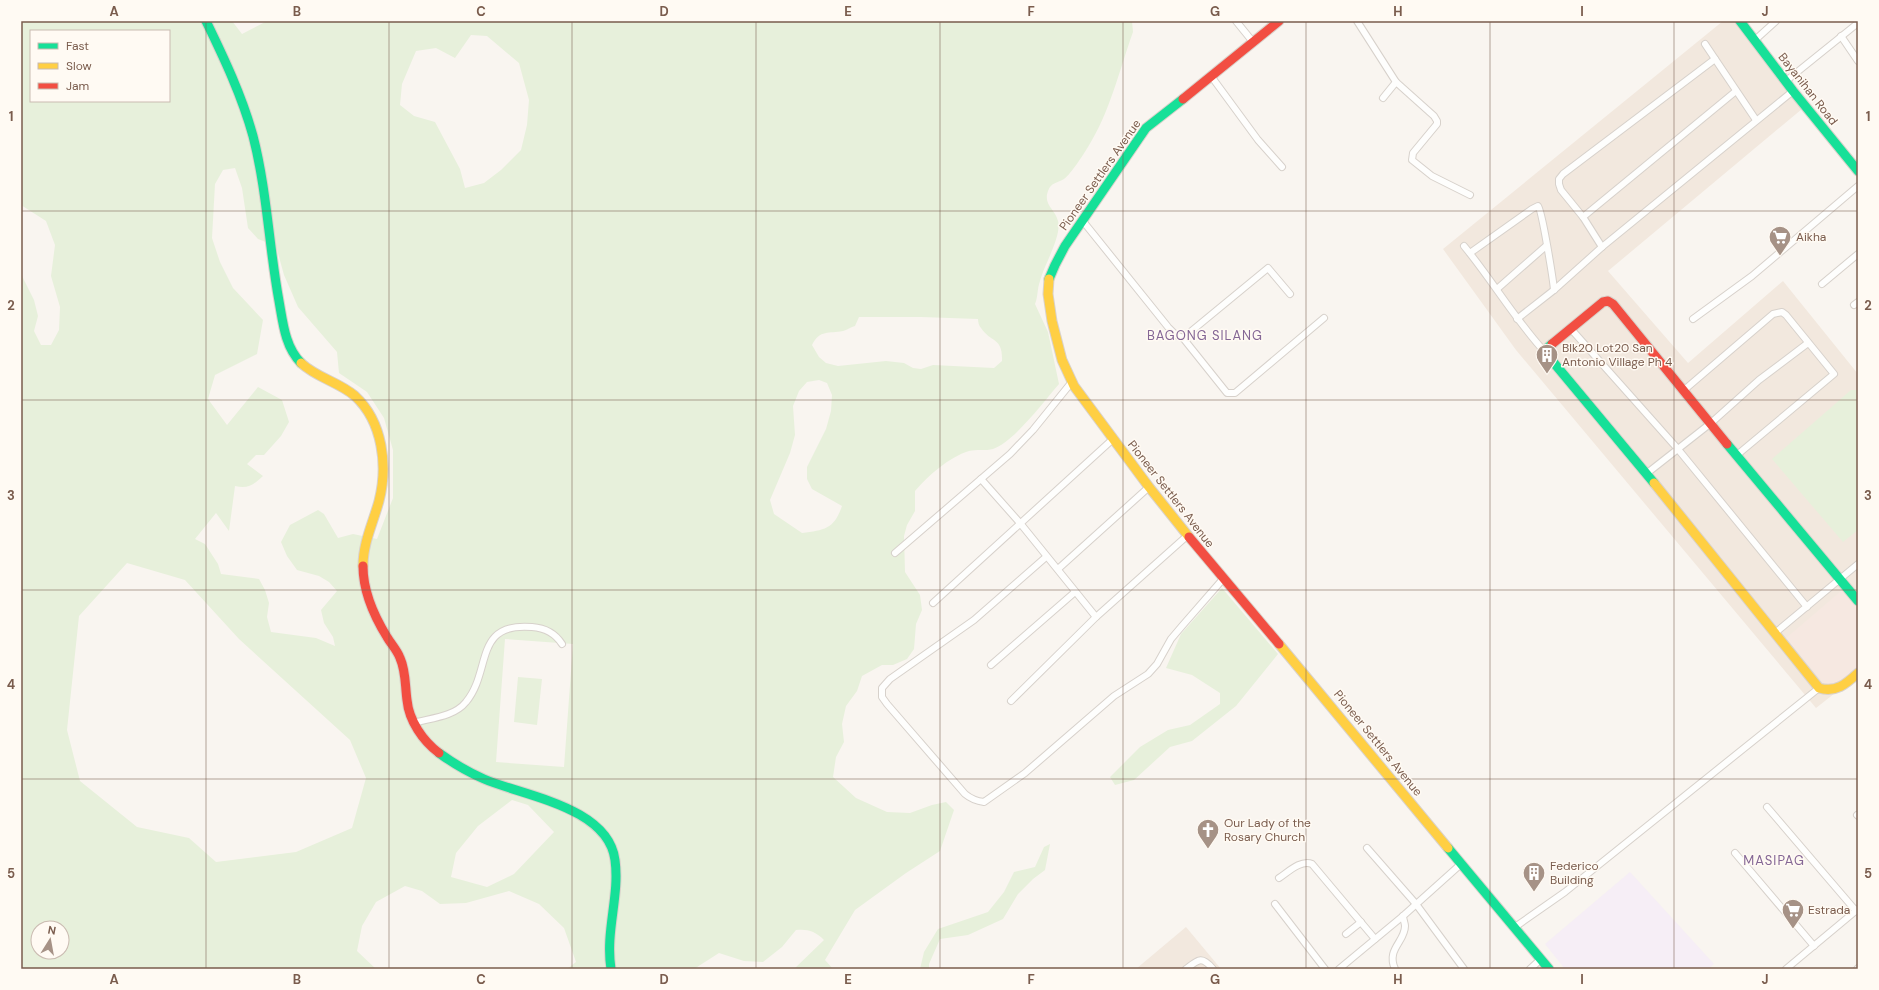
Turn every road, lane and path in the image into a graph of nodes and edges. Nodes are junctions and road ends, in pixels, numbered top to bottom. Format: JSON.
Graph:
{"nodes":[{"id":1,"x":206,"y":21,"type":"edge"},
{"id":2,"x":1236,"y":21,"type":"edge"},
{"id":3,"x":1279,"y":21,"type":"edge"},
{"id":4,"x":1357,"y":21,"type":"edge"},
{"id":5,"x":1740,"y":21,"type":"edge"},
{"id":6,"x":1776,"y":21,"type":"edge"},
{"id":7,"x":1858,"y":23,"type":"edge"},
{"id":8,"x":1841,"y":36,"type":"junction"},
{"id":9,"x":1755,"y":40,"type":"junction"},
{"id":10,"x":1253,"y":42,"type":"junction"},
{"id":11,"x":1706,"y":44,"type":"dead end"},
{"id":12,"x":1715,"y":59,"type":"junction"},
{"id":13,"x":1858,"y":61,"type":"edge"},
{"id":14,"x":1211,"y":76,"type":"junction"},
{"id":15,"x":1786,"y":81,"type":"junction"},
{"id":16,"x":1396,"y":82,"type":"junction"},
{"id":17,"x":1736,"y":91,"type":"junction"},
{"id":18,"x":1793,"y":91,"type":"junction"},
{"id":19,"x":1383,"y":98,"type":"dead end"},
{"id":20,"x":1756,"y":120,"type":"junction"},
{"id":21,"x":1282,"y":167,"type":"dead end"},
{"id":22,"x":1858,"y":170,"type":"edge"},
{"id":23,"x":1858,"y":186,"type":"edge"},
{"id":24,"x":1470,"y":195,"type":"dead end"},
{"id":25,"x":1583,"y":217,"type":"junction"},
{"id":26,"x":1082,"y":220,"type":"junction"},
{"id":27,"x":1464,"y":246,"type":"dead end"},
{"id":28,"x":1546,"y":246,"type":"junction"},
{"id":29,"x":1602,"y":247,"type":"junction"},
{"id":30,"x":1470,"y":253,"type":"junction"},
{"id":31,"x":1858,"y":254,"type":"edge"},
{"id":32,"x":1822,"y":284,"type":"dead end"},
{"id":33,"x":1497,"y":289,"type":"junction"},
{"id":34,"x":1554,"y":290,"type":"junction"},
{"id":35,"x":1290,"y":294,"type":"dead end"},
{"id":36,"x":1324,"y":318,"type":"dead end"},
{"id":37,"x":1517,"y":319,"type":"junction"},
{"id":38,"x":1693,"y":319,"type":"dead end"},
{"id":39,"x":1571,"y":329,"type":"junction"},
{"id":40,"x":1183,"y":338,"type":"junction"},
{"id":41,"x":1808,"y":343,"type":"junction"},
{"id":42,"x":1544,"y":351,"type":"junction"},
{"id":43,"x":1071,"y":383,"type":"junction"},
{"id":44,"x":1683,"y":391,"type":"junction"},
{"id":45,"x":1711,"y":423,"type":"junction"},
{"id":46,"x":1113,"y":439,"type":"junction"},
{"id":47,"x":1677,"y":448,"type":"junction"},
{"id":48,"x":1737,"y":455,"type":"junction"},
{"id":49,"x":1646,"y":474,"type":"junction"},
{"id":50,"x":981,"y":479,"type":"junction"},
{"id":51,"x":1149,"y":487,"type":"junction"},
{"id":52,"x":1020,"y":523,"type":"junction"},
{"id":53,"x":1188,"y":534,"type":"junction"},
{"id":54,"x":895,"y":553,"type":"dead end"},
{"id":55,"x":1046,"y":557,"type":"junction"},
{"id":56,"x":1858,"y":564,"type":"edge"},
{"id":57,"x":1058,"y":570,"type":"junction"},
{"id":58,"x":1223,"y":579,"type":"junction"},
{"id":59,"x":1840,"y":579,"type":"junction"},
{"id":60,"x":1075,"y":592,"type":"junction"},
{"id":61,"x":1858,"y":600,"type":"edge"},
{"id":62,"x":933,"y":603,"type":"dead end"},
{"id":63,"x":1807,"y":607,"type":"junction"},
{"id":64,"x":1096,"y":617,"type":"junction"},
{"id":65,"x":1776,"y":633,"type":"junction"},
{"id":66,"x":562,"y":644,"type":"dead end"},
{"id":67,"x":991,"y":665,"type":"dead end"},
{"id":68,"x":1858,"y":673,"type":"edge"},
{"id":69,"x":1819,"y":688,"type":"junction"},
{"id":70,"x":1011,"y":701,"type":"dead end"},
{"id":71,"x":413,"y":723,"type":"junction"},
{"id":72,"x":1767,"y":807,"type":"dead end"},
{"id":73,"x":1367,"y":848,"type":"dead end"},
{"id":74,"x":1735,"y":852,"type":"dead end"},
{"id":75,"x":1461,"y":864,"type":"junction"},
{"id":76,"x":1279,"y":878,"type":"dead end"},
{"id":77,"x":1275,"y":904,"type":"dead end"},
{"id":78,"x":1416,"y":904,"type":"junction"},
{"id":79,"x":1857,"y":910,"type":"edge"},
{"id":80,"x":1403,"y":916,"type":"junction"},
{"id":81,"x":1361,"y":922,"type":"junction"},
{"id":82,"x":1515,"y":928,"type":"junction"},
{"id":83,"x":1346,"y":934,"type":"dead end"},
{"id":84,"x":1374,"y":939,"type":"junction"},
{"id":85,"x":1814,"y":946,"type":"junction"},
{"id":86,"x":1541,"y":959,"type":"junction"},
{"id":87,"x":611,"y":969,"type":"edge"},
{"id":88,"x":1186,"y":969,"type":"edge"},
{"id":89,"x":1213,"y":969,"type":"edge"},
{"id":90,"x":1325,"y":969,"type":"edge"},
{"id":91,"x":1339,"y":969,"type":"edge"},
{"id":92,"x":1395,"y":969,"type":"edge"},
{"id":93,"x":1464,"y":969,"type":"edge"},
{"id":94,"x":1530,"y":969,"type":"edge"},
{"id":95,"x":1549,"y":969,"type":"edge"},
{"id":96,"x":1786,"y":969,"type":"edge"}],
"edges":[{"from":1,"to":71,"type":"street"},
{"from":2,"to":10,"type":"street"},
{"from":3,"to":10,"type":"street","name":"Pioneer Settlers Avenue"},
{"from":4,"to":16,"type":"street"},
{"from":5,"to":9,"type":"street","name":"Bayanihan Road"},
{"from":6,"to":9,"type":"street"},
{"from":7,"to":8,"type":"street"},
{"from":8,"to":13,"type":"street"},
{"from":8,"to":15,"type":"street"},
{"from":9,"to":15,"type":"street","name":"Bayanihan Road"},
{"from":10,"to":14,"type":"street","name":"Pioneer Settlers Avenue"},
{"from":11,"to":12,"type":"street"},
{"from":12,"to":17,"type":"street"},
{"from":12,"to":25,"type":"street"},
{"from":14,"to":21,"type":"street"},
{"from":14,"to":26,"type":"street","name":"Pioneer Settlers Avenue"},
{"from":15,"to":18,"type":"street","name":"Bayanihan Road"},
{"from":16,"to":19,"type":"street"},
{"from":16,"to":24,"type":"street"},
{"from":17,"to":20,"type":"street"},
{"from":17,"to":25,"type":"street"},
{"from":18,"to":20,"type":"street"},
{"from":18,"to":22,"type":"street","name":"Bayanihan Road"},
{"from":20,"to":29,"type":"street"},
{"from":23,"to":38,"type":"street"},
{"from":25,"to":29,"type":"street"},
{"from":26,"to":40,"type":"street"},
{"from":26,"to":43,"type":"street","name":"Pioneer Settlers Avenue"},
{"from":27,"to":30,"type":"street"},
{"from":28,"to":30,"type":"street"},
{"from":28,"to":33,"type":"street"},
{"from":28,"to":34,"type":"street"},
{"from":29,"to":34,"type":"street"},
{"from":30,"to":33,"type":"street"},
{"from":31,"to":32,"type":"street"},
{"from":33,"to":37,"type":"street"},
{"from":34,"to":37,"type":"street"},
{"from":35,"to":40,"type":"street"},
{"from":36,"to":40,"type":"street"},
{"from":37,"to":42,"type":"street"},
{"from":39,"to":42,"type":"street"},
{"from":39,"to":44,"type":"street"},
{"from":39,"to":47,"type":"street"},
{"from":41,"to":44,"type":"street"},
{"from":41,"to":45,"type":"street"},
{"from":41,"to":48,"type":"street"},
{"from":42,"to":49,"type":"street"},
{"from":43,"to":46,"type":"street","name":"Pioneer Settlers Avenue"},
{"from":43,"to":50,"type":"street"},
{"from":44,"to":45,"type":"street"},
{"from":45,"to":47,"type":"street"},
{"from":45,"to":48,"type":"street"},
{"from":46,"to":51,"type":"street","name":"Pioneer Settlers Avenue"},
{"from":46,"to":52,"type":"street"},
{"from":47,"to":49,"type":"street"},
{"from":47,"to":63,"type":"street"},
{"from":48,"to":59,"type":"street"},
{"from":49,"to":65,"type":"street"},
{"from":50,"to":52,"type":"street"},
{"from":50,"to":54,"type":"street"},
{"from":51,"to":53,"type":"street","name":"Pioneer Settlers Avenue"},
{"from":51,"to":57,"type":"street"},
{"from":52,"to":55,"type":"street"},
{"from":52,"to":62,"type":"street"},
{"from":53,"to":58,"type":"street","name":"Pioneer Settlers Avenue"},
{"from":53,"to":64,"type":"street"},
{"from":55,"to":57,"type":"street"},
{"from":55,"to":58,"type":"street"},
{"from":56,"to":59,"type":"street"},
{"from":57,"to":60,"type":"street"},
{"from":58,"to":75,"type":"street","name":"Pioneer Settlers Avenue"},
{"from":59,"to":61,"type":"street"},
{"from":59,"to":63,"type":"street"},
{"from":60,"to":64,"type":"street"},
{"from":60,"to":67,"type":"street"},
{"from":63,"to":65,"type":"street"},
{"from":64,"to":70,"type":"street"},
{"from":65,"to":69,"type":"street"},
{"from":66,"to":71,"type":"street"},
{"from":68,"to":69,"type":"street"},
{"from":69,"to":82,"type":"street"},
{"from":71,"to":87,"type":"street"},
{"from":72,"to":79,"type":"street"},
{"from":73,"to":78,"type":"street"},
{"from":74,"to":85,"type":"street"},
{"from":75,"to":78,"type":"street"},
{"from":75,"to":82,"type":"street","name":"Pioneer Settlers Avenue"},
{"from":76,"to":81,"type":"street"},
{"from":77,"to":90,"type":"street"},
{"from":78,"to":80,"type":"street"},
{"from":78,"to":93,"type":"street"},
{"from":79,"to":85,"type":"street"},
{"from":80,"to":84,"type":"street"},
{"from":80,"to":92,"type":"street"},
{"from":81,"to":83,"type":"street"},
{"from":81,"to":84,"type":"street"},
{"from":82,"to":86,"type":"street","name":"Pioneer Settlers Avenue"},
{"from":84,"to":91,"type":"street"},
{"from":85,"to":96,"type":"street"},
{"from":86,"to":94,"type":"street"},
{"from":86,"to":95,"type":"street","name":"Pioneer Settlers Avenue"},
{"from":88,"to":89,"type":"street"}]}
